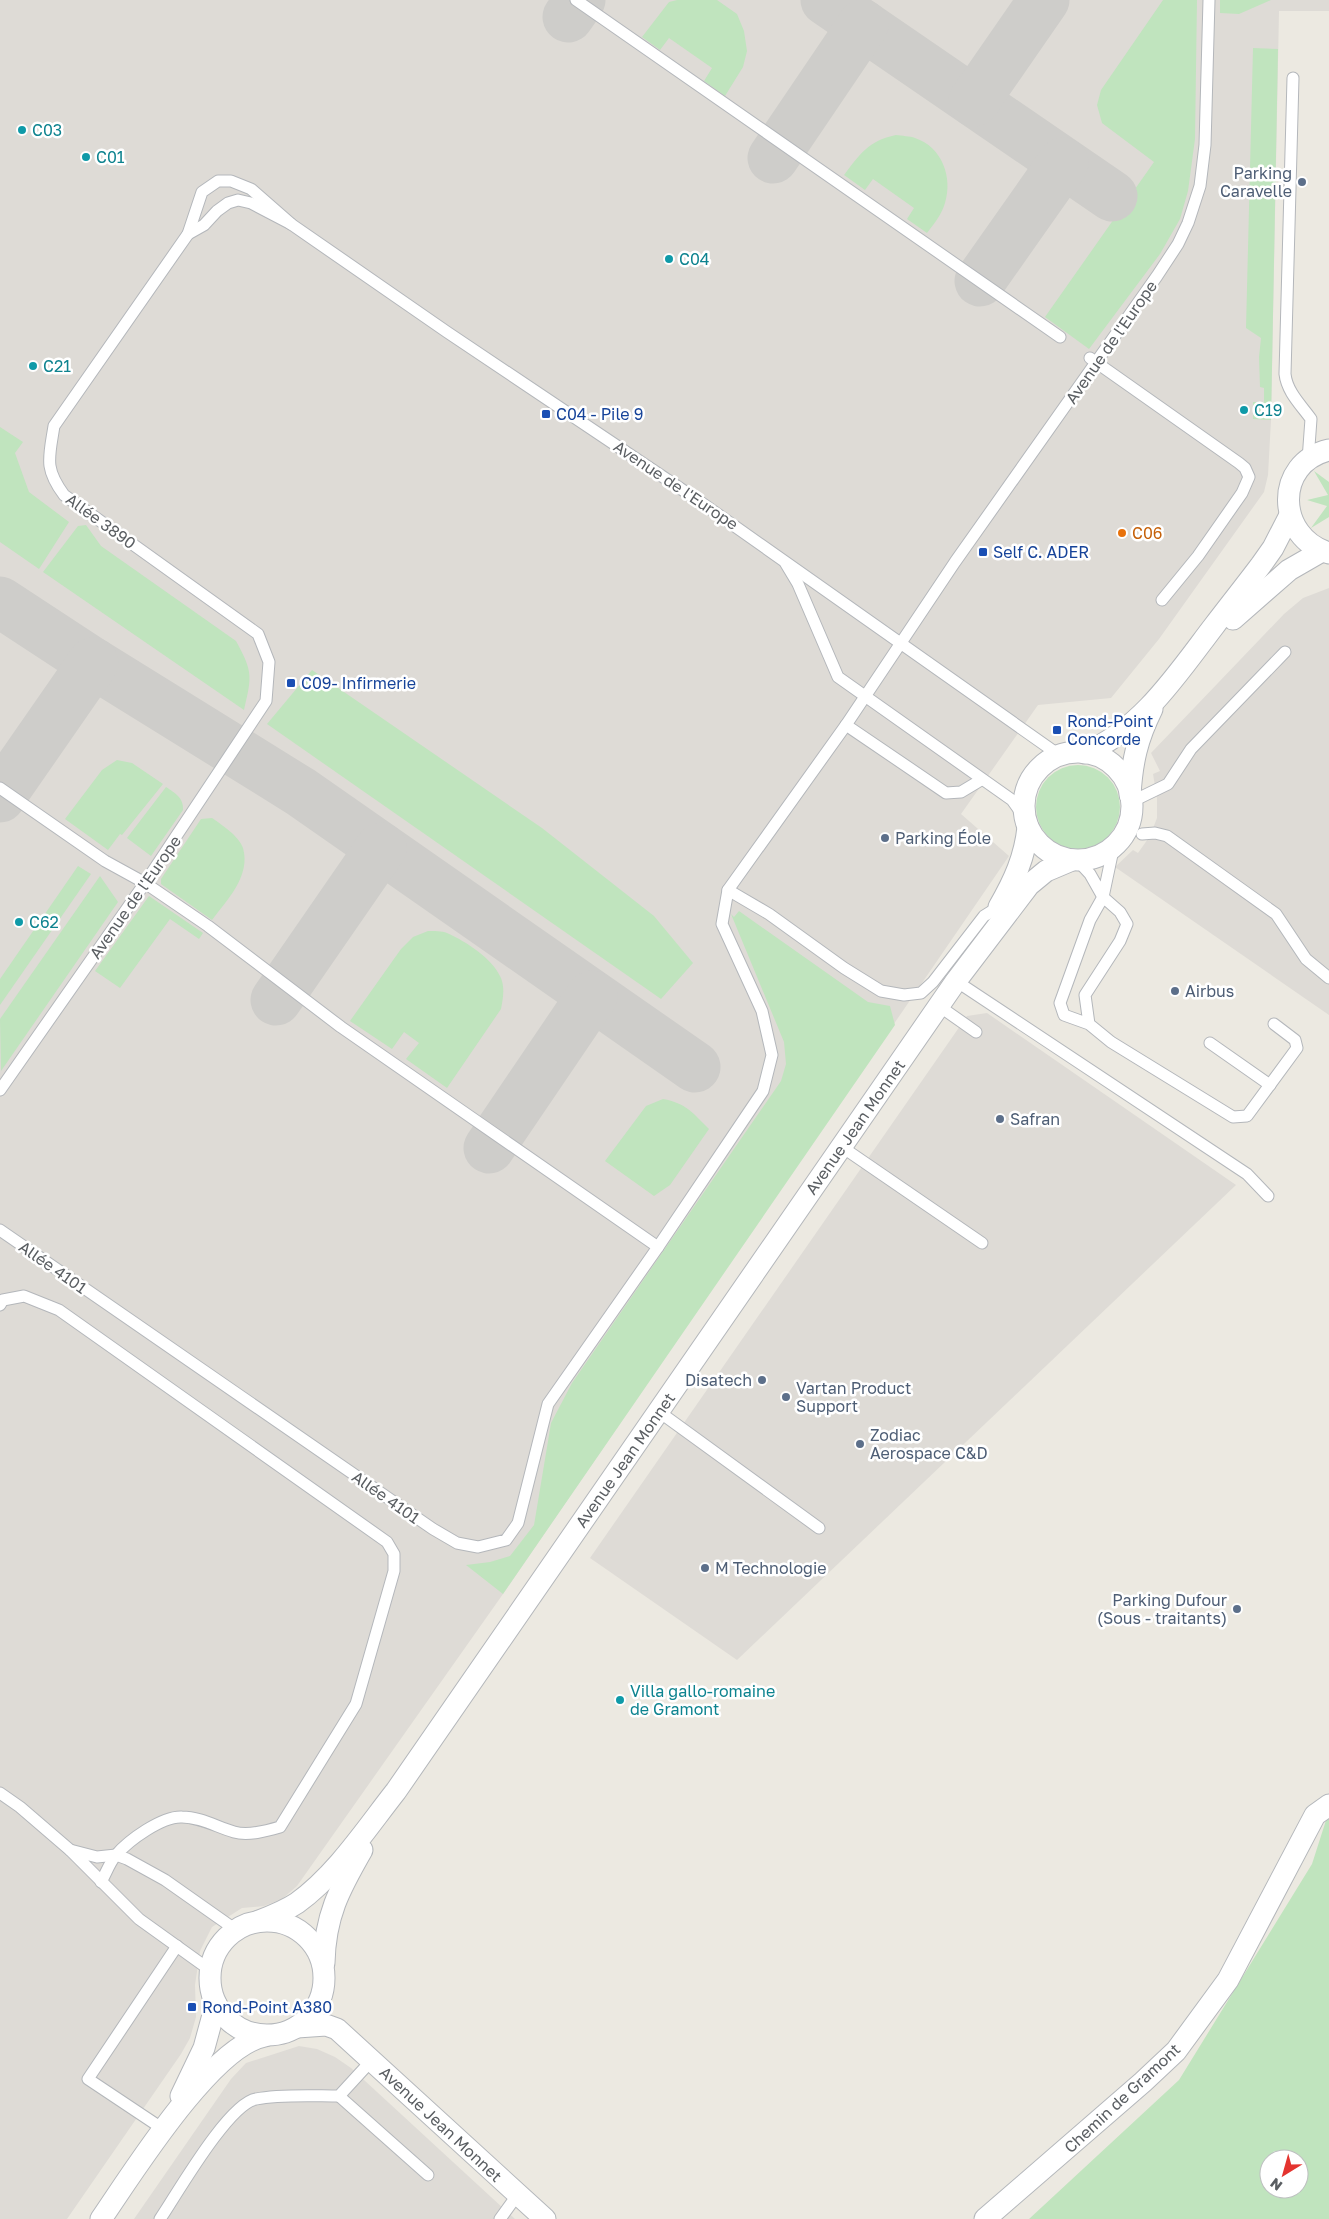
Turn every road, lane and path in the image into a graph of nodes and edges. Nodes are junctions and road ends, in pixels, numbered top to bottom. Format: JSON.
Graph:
{"nodes":[{"id":1,"x":576,"y":0,"type":"edge"},
{"id":2,"x":1209,"y":0,"type":"edge"},
{"id":3,"x":1294,"y":78,"type":"dead end"},
{"id":4,"x":291,"y":224,"type":"junction"},
{"id":5,"x":188,"y":234,"type":"junction"},
{"id":6,"x":1060,"y":337,"type":"dead end"},
{"id":7,"x":1094,"y":360,"type":"junction"},
{"id":8,"x":1329,"y":450,"type":"edge"},
{"id":9,"x":1308,"y":460,"type":"junction"},
{"id":10,"x":1290,"y":515,"type":"junction"},
{"id":11,"x":1326,"y":552,"type":"edge"},
{"id":12,"x":781,"y":558,"type":"junction"},
{"id":13,"x":1162,"y":600,"type":"dead end"},
{"id":14,"x":902,"y":644,"type":"junction"},
{"id":15,"x":1285,"y":652,"type":"dead end"},
{"id":16,"x":1192,"y":656,"type":"junction"},
{"id":17,"x":864,"y":697,"type":"junction"},
{"id":18,"x":266,"y":701,"type":"joint"},
{"id":19,"x":1155,"y":702,"type":"junction"},
{"id":20,"x":846,"y":725,"type":"junction"},
{"id":21,"x":1084,"y":753,"type":"junction"},
{"id":22,"x":1059,"y":756,"type":"junction"},
{"id":23,"x":981,"y":780,"type":"junction"},
{"id":24,"x":0,"y":788,"type":"edge"},
{"id":25,"x":1131,"y":799,"type":"junction"},
{"id":26,"x":1027,"y":823,"type":"junction"},
{"id":27,"x":1142,"y":834,"type":"dead end"},
{"id":28,"x":1114,"y":845,"type":"junction"},
{"id":29,"x":1074,"y":860,"type":"junction"},
{"id":30,"x":145,"y":883,"type":"junction"},
{"id":31,"x":728,"y":890,"type":"junction"},
{"id":32,"x":1103,"y":897,"type":"junction"},
{"id":33,"x":1000,"y":906,"type":"junction"},
{"id":34,"x":1329,"y":978,"type":"edge"},
{"id":35,"x":956,"y":981,"type":"junction"},
{"id":36,"x":939,"y":1006,"type":"junction"},
{"id":37,"x":1089,"y":1024,"type":"junction"},
{"id":38,"x":1274,"y":1024,"type":"dead end"},
{"id":39,"x":976,"y":1032,"type":"dead end"},
{"id":40,"x":1210,"y":1043,"type":"dead end"},
{"id":41,"x":1270,"y":1085,"type":"junction"},
{"id":42,"x":0,"y":1090,"type":"edge"},
{"id":43,"x":842,"y":1146,"type":"junction"},
{"id":44,"x":1268,"y":1196,"type":"dead end"},
{"id":45,"x":0,"y":1230,"type":"edge"},
{"id":46,"x":982,"y":1243,"type":"dead end"},
{"id":47,"x":658,"y":1247,"type":"junction"},
{"id":48,"x":0,"y":1305,"type":"edge"},
{"id":49,"x":658,"y":1412,"type":"junction"},
{"id":50,"x":820,"y":1528,"type":"dead end"},
{"id":51,"x":396,"y":1791,"type":"junction"},
{"id":52,"x":0,"y":1793,"type":"edge"},
{"id":53,"x":1329,"y":1806,"type":"edge"},
{"id":54,"x":70,"y":1850,"type":"junction"},
{"id":55,"x":116,"y":1855,"type":"junction"},
{"id":56,"x":101,"y":1882,"type":"junction"},
{"id":57,"x":259,"y":1921,"type":"junction"},
{"id":58,"x":236,"y":1930,"type":"junction"},
{"id":59,"x":177,"y":1946,"type":"junction"},
{"id":60,"x":324,"y":1968,"type":"junction"},
{"id":61,"x":210,"y":1970,"type":"junction"},
{"id":62,"x":323,"y":1992,"type":"junction"},
{"id":63,"x":216,"y":2004,"type":"junction"},
{"id":64,"x":297,"y":2027,"type":"junction"},
{"id":65,"x":338,"y":2029,"type":"junction"},
{"id":66,"x":264,"y":2036,"type":"junction"},
{"id":67,"x":372,"y":2060,"type":"junction"},
{"id":68,"x":339,"y":2096,"type":"junction"},
{"id":69,"x":163,"y":2129,"type":"junction"},
{"id":70,"x":428,"y":2175,"type":"dead end"},
{"id":71,"x":518,"y":2194,"type":"junction"},
{"id":72,"x":101,"y":2219,"type":"edge"},
{"id":73,"x":160,"y":2219,"type":"edge"},
{"id":74,"x":500,"y":2219,"type":"edge"},
{"id":75,"x":545,"y":2219,"type":"edge"},
{"id":76,"x":985,"y":2219,"type":"edge"}],
"edges":[{"from":1,"to":6,"type":"lane"},
{"from":2,"to":7,"type":"lane","name":"Avenue de l'Europe"},
{"from":3,"to":9,"type":"lane"},
{"from":4,"to":5,"type":"lane"},
{"from":4,"to":5,"type":"lane"},
{"from":4,"to":12,"type":"lane","name":"Avenue de l'Europe"},
{"from":5,"to":18,"type":"lane","name":"Allée 3890"},
{"from":7,"to":13,"type":"lane"},
{"from":7,"to":14,"type":"lane","name":"Avenue de l'Europe"},
{"from":8,"to":9,"type":"street"},
{"from":9,"to":10,"type":"street"},
{"from":10,"to":11,"type":"street"},
{"from":10,"to":16,"type":"street"},
{"from":11,"to":16,"type":"street"},
{"from":12,"to":14,"type":"lane","name":"Avenue de l'Europe"},
{"from":12,"to":17,"type":"lane"},
{"from":14,"to":17,"type":"lane","name":"Avenue de l'Europe"},
{"from":14,"to":22,"type":"lane","name":"Avenue de l'Europe"},
{"from":15,"to":25,"type":"lane"},
{"from":16,"to":19,"type":"street"},
{"from":17,"to":20,"type":"lane","name":"Avenue de l'Europe"},
{"from":17,"to":23,"type":"lane"},
{"from":18,"to":30,"type":"lane","name":"Avenue de l'Europe"},
{"from":19,"to":21,"type":"street"},
{"from":19,"to":25,"type":"street"},
{"from":20,"to":23,"type":"lane"},
{"from":20,"to":31,"type":"lane","name":"Avenue de l'Europe"},
{"from":21,"to":22,"type":"street"},
{"from":21,"to":25,"type":"street"},
{"from":22,"to":26,"type":"street"},
{"from":23,"to":26,"type":"lane"},
{"from":24,"to":30,"type":"lane"},
{"from":25,"to":28,"type":"street"},
{"from":26,"to":29,"type":"street"},
{"from":26,"to":33,"type":"street","name":"Avenue Jean Monnet"},
{"from":27,"to":34,"type":"lane"},
{"from":28,"to":29,"type":"street"},
{"from":28,"to":32,"type":"lane"},
{"from":29,"to":32,"type":"lane"},
{"from":29,"to":35,"type":"street","name":"Avenue Jean Monnet"},
{"from":30,"to":42,"type":"lane","name":"Avenue de l'Europe"},
{"from":30,"to":47,"type":"lane"},
{"from":31,"to":33,"type":"lane"},
{"from":31,"to":47,"type":"lane","name":"Allée 4101"},
{"from":32,"to":37,"type":"lane"},
{"from":32,"to":37,"type":"lane"},
{"from":33,"to":35,"type":"street","name":"Avenue Jean Monnet"},
{"from":35,"to":36,"type":"street","name":"Avenue Jean Monnet"},
{"from":35,"to":44,"type":"lane"},
{"from":36,"to":39,"type":"lane"},
{"from":36,"to":43,"type":"street","name":"Avenue Jean Monnet"},
{"from":37,"to":41,"type":"lane"},
{"from":38,"to":41,"type":"lane"},
{"from":40,"to":41,"type":"lane"},
{"from":43,"to":46,"type":"lane"},
{"from":43,"to":49,"type":"street","name":"Avenue Jean Monnet"},
{"from":45,"to":47,"type":"lane","name":"Allée 4101"},
{"from":48,"to":55,"type":"lane"},
{"from":49,"to":50,"type":"lane"},
{"from":49,"to":51,"type":"street","name":"Avenue Jean Monnet"},
{"from":51,"to":57,"type":"street","name":"Avenue Jean Monnet"},
{"from":51,"to":60,"type":"street","name":"Avenue Jean Monnet"},
{"from":52,"to":54,"type":"lane"},
{"from":53,"to":76,"type":"street","name":"Chemin de Gramont"},
{"from":54,"to":55,"type":"lane"},
{"from":54,"to":56,"type":"lane"},
{"from":55,"to":56,"type":"lane"},
{"from":55,"to":58,"type":"lane"},
{"from":56,"to":59,"type":"lane"},
{"from":57,"to":58,"type":"street"},
{"from":57,"to":60,"type":"street"},
{"from":58,"to":61,"type":"street"},
{"from":59,"to":61,"type":"lane"},
{"from":59,"to":69,"type":"lane"},
{"from":60,"to":62,"type":"street"},
{"from":61,"to":63,"type":"street"},
{"from":62,"to":64,"type":"street"},
{"from":62,"to":65,"type":"street","name":"Avenue Jean Monnet"},
{"from":63,"to":66,"type":"street"},
{"from":63,"to":69,"type":"street"},
{"from":64,"to":65,"type":"street"},
{"from":64,"to":66,"type":"street"},
{"from":65,"to":67,"type":"street","name":"Avenue Jean Monnet"},
{"from":66,"to":69,"type":"street"},
{"from":67,"to":68,"type":"lane"},
{"from":67,"to":71,"type":"street","name":"Avenue Jean Monnet"},
{"from":68,"to":70,"type":"lane"},
{"from":68,"to":73,"type":"lane"},
{"from":69,"to":72,"type":"street"},
{"from":71,"to":74,"type":"lane"},
{"from":71,"to":75,"type":"street","name":"Avenue Jean Monnet"}]}
